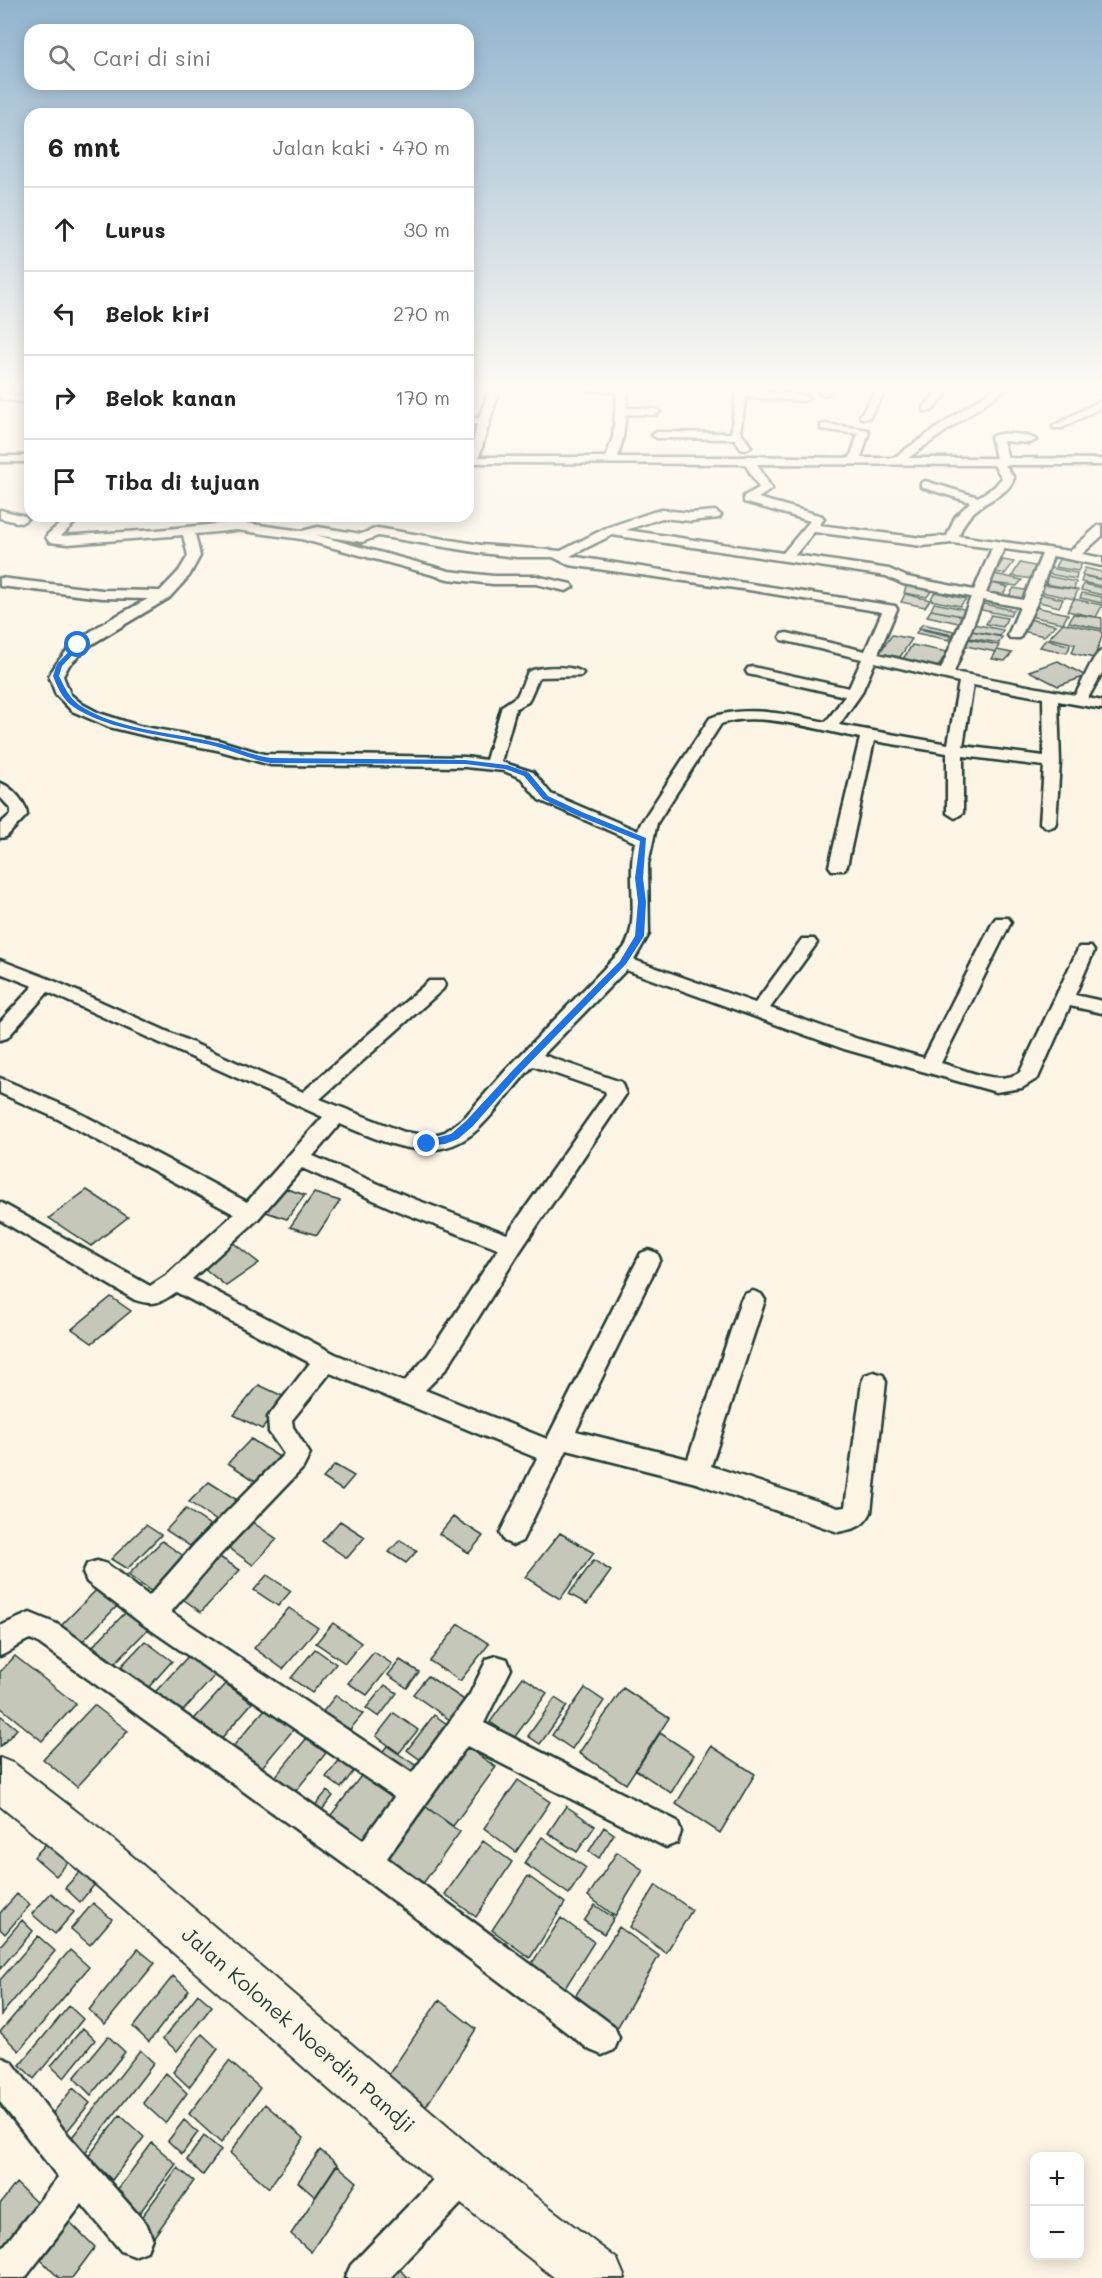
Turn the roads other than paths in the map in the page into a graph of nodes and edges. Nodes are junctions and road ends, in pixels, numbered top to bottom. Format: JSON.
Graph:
{"nodes":[{"id":1,"x":758,"y":493,"type":"edge"},
{"id":2,"x":954,"y":493,"type":"edge"},
{"id":3,"x":991,"y":493,"type":"edge"},
{"id":4,"x":980,"y":501,"type":"junction"},
{"id":5,"x":0,"y":514,"type":"edge"},
{"id":6,"x":715,"y":515,"type":"dead end"},
{"id":7,"x":21,"y":519,"type":"dead end"},
{"id":8,"x":69,"y":522,"type":"edge"},
{"id":9,"x":811,"y":528,"type":"junction"},
{"id":10,"x":1102,"y":529,"type":"edge"},
{"id":11,"x":610,"y":531,"type":"junction"},
{"id":12,"x":188,"y":532,"type":"junction"},
{"id":13,"x":302,"y":535,"type":"junction"},
{"id":14,"x":952,"y":539,"type":"junction"},
{"id":15,"x":999,"y":545,"type":"junction"},
{"id":16,"x":1049,"y":551,"type":"junction"},
{"id":17,"x":562,"y":555,"type":"junction"},
{"id":18,"x":1072,"y":556,"type":"junction"},
{"id":19,"x":781,"y":558,"type":"junction"},
{"id":20,"x":1102,"y":562,"type":"edge"},
{"id":21,"x":0,"y":582,"type":"edge"},
{"id":22,"x":749,"y":586,"type":"junction"},
{"id":23,"x":566,"y":587,"type":"dead end"},
{"id":24,"x":977,"y":594,"type":"junction"},
{"id":25,"x":164,"y":595,"type":"junction"},
{"id":26,"x":1029,"y":605,"type":"junction"},
{"id":27,"x":1015,"y":634,"type":"dead end"},
{"id":28,"x":787,"y":637,"type":"dead end"},
{"id":29,"x":1102,"y":655,"type":"edge"},
{"id":30,"x":870,"y":657,"type":"junction"},
{"id":31,"x":753,"y":671,"type":"dead end"},
{"id":32,"x":576,"y":673,"type":"dead end"},
{"id":33,"x":946,"y":674,"type":"junction"},
{"id":34,"x":967,"y":679,"type":"junction"},
{"id":35,"x":854,"y":694,"type":"junction"},
{"id":36,"x":1050,"y":696,"type":"junction"},
{"id":37,"x":1079,"y":700,"type":"junction"},
{"id":38,"x":1102,"y":705,"type":"edge"},
{"id":39,"x":829,"y":728,"type":"junction"},
{"id":40,"x":868,"y":735,"type":"junction"},
{"id":41,"x":955,"y":750,"type":"junction"},
{"id":42,"x":1052,"y":762,"type":"junction"},
{"id":43,"x":492,"y":765,"type":"junction"},
{"id":44,"x":0,"y":788,"type":"edge"},
{"id":45,"x":955,"y":813,"type":"dead end"},
{"id":46,"x":1048,"y":823,"type":"dead end"},
{"id":47,"x":0,"y":833,"type":"edge"},
{"id":48,"x":644,"y":840,"type":"junction"},
{"id":49,"x":838,"y":866,"type":"dead end"},
{"id":50,"x":1002,"y":922,"type":"dead end"},
{"id":51,"x":808,"y":943,"type":"dead end"},
{"id":52,"x":1085,"y":951,"type":"dead end"},
{"id":53,"x":623,"y":962,"type":"junction"},
{"id":54,"x":0,"y":966,"type":"edge"},
{"id":55,"x":45,"y":984,"type":"junction"},
{"id":56,"x":436,"y":985,"type":"dead end"},
{"id":57,"x":1063,"y":998,"type":"junction"},
{"id":58,"x":1102,"y":1007,"type":"edge"},
{"id":59,"x":759,"y":1010,"type":"junction"},
{"id":60,"x":0,"y":1034,"type":"edge"},
{"id":61,"x":530,"y":1058,"type":"junction"},
{"id":62,"x":930,"y":1066,"type":"junction"},
{"id":63,"x":0,"y":1085,"type":"edge"},
{"id":64,"x":305,"y":1101,"type":"junction"},
{"id":65,"x":337,"y":1115,"type":"junction"},
{"id":66,"x":300,"y":1159,"type":"junction"},
{"id":67,"x":0,"y":1210,"type":"edge"},
{"id":68,"x":250,"y":1213,"type":"junction"},
{"id":69,"x":512,"y":1245,"type":"junction"},
{"id":70,"x":649,"y":1258,"type":"dead end"},
{"id":71,"x":175,"y":1281,"type":"junction"},
{"id":72,"x":753,"y":1299,"type":"dead end"},
{"id":73,"x":326,"y":1362,"type":"junction"},
{"id":74,"x":874,"y":1382,"type":"dead end"},
{"id":75,"x":410,"y":1395,"type":"junction"},
{"id":76,"x":557,"y":1446,"type":"junction"},
{"id":77,"x":696,"y":1472,"type":"junction"},
{"id":78,"x":513,"y":1533,"type":"dead end"},
{"id":79,"x":97,"y":1574,"type":"dead end"},
{"id":80,"x":151,"y":1614,"type":"junction"},
{"id":81,"x":0,"y":1643,"type":"edge"},
{"id":82,"x":497,"y":1669,"type":"dead end"},
{"id":83,"x":463,"y":1728,"type":"junction"},
{"id":84,"x":0,"y":1779,"type":"edge"},
{"id":85,"x":416,"y":1793,"type":"junction"},
{"id":86,"x":666,"y":1833,"type":"dead end"},
{"id":87,"x":366,"y":1861,"type":"junction"},
{"id":88,"x":602,"y":2038,"type":"dead end"},
{"id":89,"x":0,"y":2074,"type":"edge"},
{"id":90,"x":464,"y":2174,"type":"junction"},
{"id":91,"x":81,"y":2176,"type":"junction"},
{"id":92,"x":134,"y":2238,"type":"dead end"},
{"id":93,"x":2,"y":2278,"type":"edge"},
{"id":94,"x":363,"y":2278,"type":"edge"},
{"id":95,"x":598,"y":2278,"type":"edge"}],
"edges":[{"from":1,"to":9,"type":"street"},
{"from":2,"to":4,"type":"street"},
{"from":3,"to":4,"type":"street"},
{"from":4,"to":14,"type":"street"},
{"from":5,"to":7,"type":"street"},
{"from":6,"to":11,"type":"street"},
{"from":8,"to":12,"type":"street"},
{"from":9,"to":14,"type":"street"},
{"from":9,"to":19,"type":"street"},
{"from":10,"to":18,"type":"street"},
{"from":11,"to":17,"type":"street"},
{"from":11,"to":19,"type":"street"},
{"from":12,"to":13,"type":"street"},
{"from":12,"to":25,"type":"street"},
{"from":13,"to":17,"type":"street"},
{"from":13,"to":23,"type":"street"},
{"from":14,"to":15,"type":"street"},
{"from":15,"to":16,"type":"street"},
{"from":15,"to":24,"type":"street"},
{"from":16,"to":18,"type":"street"},
{"from":16,"to":26,"type":"street"},
{"from":17,"to":22,"type":"street"},
{"from":18,"to":20,"type":"street"},
{"from":19,"to":22,"type":"street"},
{"from":19,"to":24,"type":"street"},
{"from":21,"to":25,"type":"street"},
{"from":22,"to":30,"type":"street"},
{"from":24,"to":26,"type":"street"},
{"from":24,"to":33,"type":"street"},
{"from":25,"to":43,"type":"street"},
{"from":26,"to":27,"type":"street"},
{"from":28,"to":30,"type":"street"},
{"from":29,"to":37,"type":"street"},
{"from":30,"to":33,"type":"street"},
{"from":30,"to":35,"type":"street"},
{"from":31,"to":35,"type":"street"},
{"from":32,"to":43,"type":"street"},
{"from":33,"to":34,"type":"street"},
{"from":34,"to":36,"type":"street"},
{"from":34,"to":41,"type":"street"},
{"from":35,"to":39,"type":"street"},
{"from":36,"to":37,"type":"street"},
{"from":36,"to":42,"type":"street"},
{"from":37,"to":38,"type":"street"},
{"from":39,"to":40,"type":"street"},
{"from":39,"to":48,"type":"street"},
{"from":40,"to":41,"type":"street"},
{"from":40,"to":49,"type":"street"},
{"from":41,"to":42,"type":"street"},
{"from":41,"to":45,"type":"street"},
{"from":42,"to":46,"type":"street"},
{"from":43,"to":48,"type":"street"},
{"from":44,"to":47,"type":"street"},
{"from":48,"to":53,"type":"street"},
{"from":50,"to":62,"type":"street"},
{"from":51,"to":59,"type":"street"},
{"from":52,"to":57,"type":"street"},
{"from":53,"to":59,"type":"street"},
{"from":53,"to":61,"type":"street"},
{"from":54,"to":55,"type":"street"},
{"from":55,"to":60,"type":"street"},
{"from":55,"to":64,"type":"street"},
{"from":56,"to":64,"type":"street"},
{"from":57,"to":58,"type":"street"},
{"from":57,"to":62,"type":"street"},
{"from":59,"to":62,"type":"street"},
{"from":61,"to":65,"type":"street"},
{"from":61,"to":69,"type":"street"},
{"from":63,"to":68,"type":"street"},
{"from":64,"to":65,"type":"street"},
{"from":65,"to":66,"type":"street"},
{"from":66,"to":68,"type":"street"},
{"from":66,"to":69,"type":"street"},
{"from":67,"to":71,"type":"street"},
{"from":68,"to":71,"type":"street"},
{"from":69,"to":75,"type":"street"},
{"from":70,"to":76,"type":"street"},
{"from":71,"to":73,"type":"street"},
{"from":72,"to":77,"type":"street"},
{"from":73,"to":75,"type":"street"},
{"from":73,"to":80,"type":"street"},
{"from":74,"to":77,"type":"street"},
{"from":75,"to":76,"type":"street"},
{"from":76,"to":77,"type":"street"},
{"from":76,"to":78,"type":"street"},
{"from":79,"to":80,"type":"street"},
{"from":80,"to":85,"type":"street"},
{"from":81,"to":87,"type":"street"},
{"from":82,"to":83,"type":"street"},
{"from":83,"to":85,"type":"street"},
{"from":83,"to":86,"type":"street"},
{"from":84,"to":90,"type":"street","name":"Jalan Kolonek Noerdin Pandji"},
{"from":85,"to":87,"type":"street"},
{"from":87,"to":88,"type":"street"},
{"from":89,"to":91,"type":"street"},
{"from":90,"to":94,"type":"street"},
{"from":90,"to":95,"type":"street","name":"Jalan Kolonek Noerdin Pandji"},
{"from":91,"to":92,"type":"street"},
{"from":91,"to":93,"type":"street"}]}
